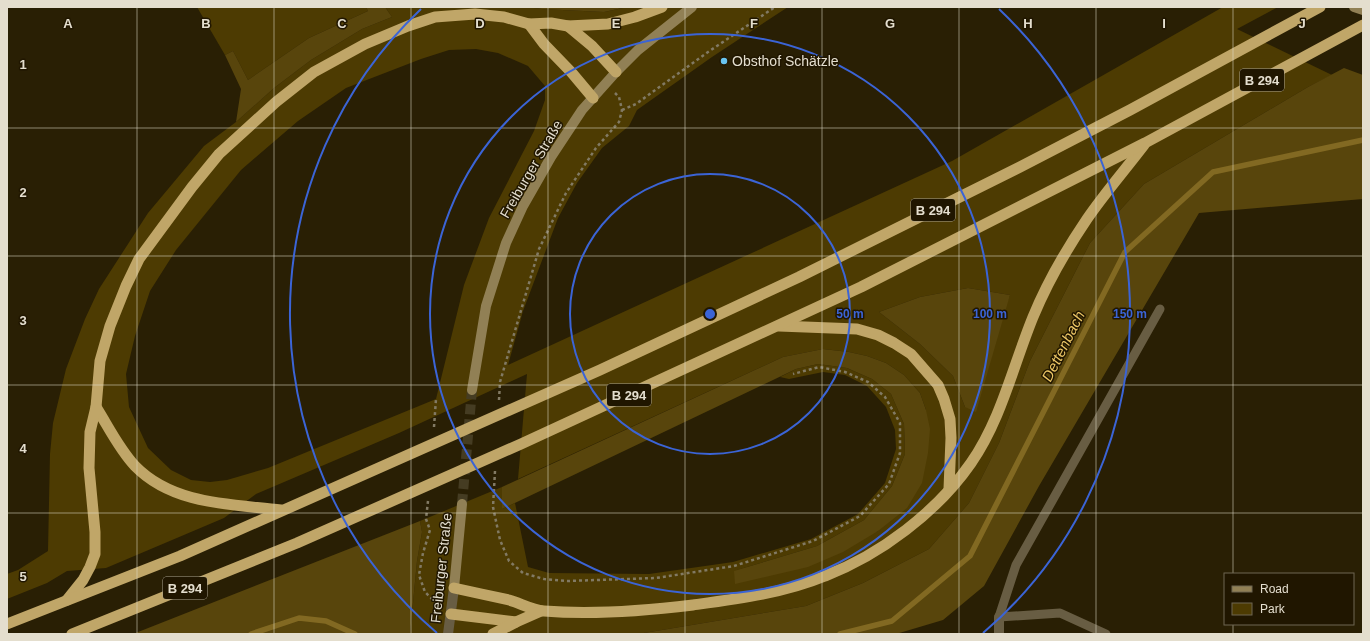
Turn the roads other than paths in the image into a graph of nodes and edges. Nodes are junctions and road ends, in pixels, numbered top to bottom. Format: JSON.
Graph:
{"nodes":[{"id":1,"x":662,"y":7,"type":"edge"},
{"id":2,"x":692,"y":7,"type":"edge"},
{"id":3,"x":1320,"y":7,"type":"edge"},
{"id":4,"x":1354,"y":7,"type":"edge"},
{"id":5,"x":1363,"y":10,"type":"edge"},
{"id":6,"x":529,"y":24,"type":"junction"},
{"id":7,"x":1363,"y":25,"type":"edge"},
{"id":8,"x":568,"y":26,"type":"junction"},
{"id":9,"x":616,"y":72,"type":"junction"},
{"id":10,"x":593,"y":98,"type":"junction"},
{"id":11,"x":1145,"y":143,"type":"junction"},
{"id":12,"x":1160,"y":309,"type":"dead end"},
{"id":13,"x":777,"y":326,"type":"junction"},
{"id":14,"x":472,"y":390,"type":"tunnel mouth"},
{"id":15,"x":96,"y":407,"type":"junction"},
{"id":16,"x":949,"y":489,"type":"junction"},
{"id":17,"x":462,"y":504,"type":"tunnel mouth"},
{"id":18,"x":282,"y":510,"type":"junction"},
{"id":19,"x":454,"y":588,"type":"junction"},
{"id":20,"x":66,"y":601,"type":"junction"},
{"id":21,"x":541,"y":611,"type":"junction"},
{"id":22,"x":451,"y":614,"type":"junction"},
{"id":23,"x":1000,"y":617,"type":"junction"},
{"id":24,"x":516,"y":622,"type":"junction"},
{"id":25,"x":7,"y":624,"type":"edge"},
{"id":26,"x":72,"y":634,"type":"edge"},
{"id":27,"x":448,"y":634,"type":"edge"},
{"id":28,"x":493,"y":634,"type":"edge"},
{"id":29,"x":999,"y":634,"type":"edge"},
{"id":30,"x":1106,"y":634,"type":"edge"}],
"edges":[{"from":1,"to":8,"type":"highway"},
{"from":2,"to":9,"type":"main road","name":"Freiburger Straße"},
{"from":3,"to":18,"type":"highway","number":"B 294"},
{"from":4,"to":5,"type":"main road"},
{"from":6,"to":8,"type":"highway"},
{"from":6,"to":10,"type":"highway"},
{"from":6,"to":15,"type":"highway"},
{"from":7,"to":11,"type":"highway","number":"B 294"},
{"from":8,"to":9,"type":"highway"},
{"from":9,"to":10,"type":"main road","name":"Freiburger Straße"},
{"from":10,"to":14,"type":"main road","name":"Freiburger Straße"},
{"from":11,"to":13,"type":"highway","number":"B 294"},
{"from":11,"to":16,"type":"highway"},
{"from":12,"to":23,"type":"lane"},
{"from":13,"to":16,"type":"highway"},
{"from":13,"to":26,"type":"highway","number":"B 294"},
{"from":15,"to":18,"type":"highway"},
{"from":15,"to":20,"type":"highway"},
{"from":16,"to":21,"type":"highway"},
{"from":17,"to":19,"type":"main road","name":"Freiburger Straße"},
{"from":18,"to":20,"type":"highway","number":"B 294"},
{"from":19,"to":21,"type":"highway"},
{"from":19,"to":22,"type":"street","name":"Freiburger Straße"},
{"from":20,"to":25,"type":"highway","number":"B 294"},
{"from":21,"to":24,"type":"highway"},
{"from":22,"to":24,"type":"highway"},
{"from":22,"to":27,"type":"street","name":"Freiburger Straße"},
{"from":23,"to":29,"type":"street"},
{"from":23,"to":30,"type":"lane"},
{"from":24,"to":28,"type":"highway"}]}
